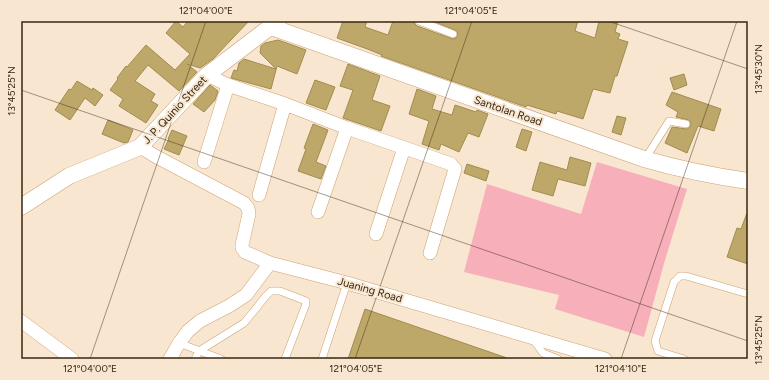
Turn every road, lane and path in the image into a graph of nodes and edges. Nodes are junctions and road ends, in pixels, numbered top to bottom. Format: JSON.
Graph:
{"nodes":[{"id":1,"x":419,"y":21,"type":"edge"},
{"id":2,"x":274,"y":24,"type":"edge"},
{"id":3,"x":453,"y":34,"type":"dead end"},
{"id":4,"x":206,"y":75,"type":"junction"},
{"id":5,"x":228,"y":85,"type":"junction"},
{"id":6,"x":285,"y":104,"type":"junction"},
{"id":7,"x":686,"y":124,"type":"dead end"},
{"id":8,"x":347,"y":128,"type":"junction"},
{"id":9,"x":140,"y":147,"type":"junction"},
{"id":10,"x":404,"y":148,"type":"junction"},
{"id":11,"x":644,"y":159,"type":"junction"},
{"id":12,"x":204,"y":162,"type":"dead end"},
{"id":13,"x":748,"y":181,"type":"edge"},
{"id":14,"x":259,"y":195,"type":"dead end"},
{"id":15,"x":21,"y":207,"type":"edge"},
{"id":16,"x":318,"y":212,"type":"dead end"},
{"id":17,"x":376,"y":234,"type":"dead end"},
{"id":18,"x":430,"y":253,"type":"dead end"},
{"id":19,"x":270,"y":263,"type":"junction"},
{"id":20,"x":347,"y":283,"type":"junction"},
{"id":21,"x":748,"y":294,"type":"edge"},
{"id":22,"x":21,"y":321,"type":"edge"},
{"id":23,"x":532,"y":337,"type":"junction"},
{"id":24,"x":179,"y":343,"type":"junction"},
{"id":25,"x":199,"y":351,"type":"junction"},
{"id":26,"x":670,"y":357,"type":"edge"},
{"id":27,"x":72,"y":359,"type":"edge"},
{"id":28,"x":170,"y":359,"type":"edge"},
{"id":29,"x":195,"y":359,"type":"edge"},
{"id":30,"x":221,"y":359,"type":"edge"},
{"id":31,"x":285,"y":359,"type":"edge"},
{"id":32,"x":322,"y":359,"type":"edge"},
{"id":33,"x":558,"y":359,"type":"edge"},
{"id":34,"x":605,"y":359,"type":"edge"},
{"id":35,"x":684,"y":359,"type":"edge"}],
"edges":[{"from":1,"to":3,"type":"lane"},
{"from":2,"to":4,"type":"street","name":"J. P. Quinio Street"},
{"from":2,"to":11,"type":"street","name":"Santolan Road"},
{"from":4,"to":5,"type":"street"},
{"from":4,"to":9,"type":"street","name":"J. P. Quinio Street"},
{"from":5,"to":6,"type":"street"},
{"from":5,"to":12,"type":"street"},
{"from":6,"to":8,"type":"street"},
{"from":6,"to":14,"type":"street"},
{"from":7,"to":11,"type":"lane"},
{"from":8,"to":10,"type":"street"},
{"from":8,"to":16,"type":"street"},
{"from":9,"to":15,"type":"street","name":"J. P. Quinio Street"},
{"from":9,"to":19,"type":"street","name":"Juaning Road"},
{"from":10,"to":17,"type":"street"},
{"from":10,"to":18,"type":"street"},
{"from":11,"to":13,"type":"street","name":"Santolan Road"},
{"from":19,"to":20,"type":"street","name":"Juaning Road"},
{"from":19,"to":24,"type":"street"},
{"from":20,"to":23,"type":"street","name":"Juaning Road"},
{"from":20,"to":32,"type":"lane"},
{"from":21,"to":26,"type":"lane"},
{"from":22,"to":27,"type":"street"},
{"from":23,"to":33,"type":"lane"},
{"from":23,"to":34,"type":"street","name":"Juaning Road"},
{"from":24,"to":25,"type":"lane"},
{"from":24,"to":28,"type":"street"},
{"from":25,"to":29,"type":"lane"},
{"from":25,"to":30,"type":"lane"},
{"from":25,"to":31,"type":"lane"},
{"from":26,"to":35,"type":"lane"}]}
